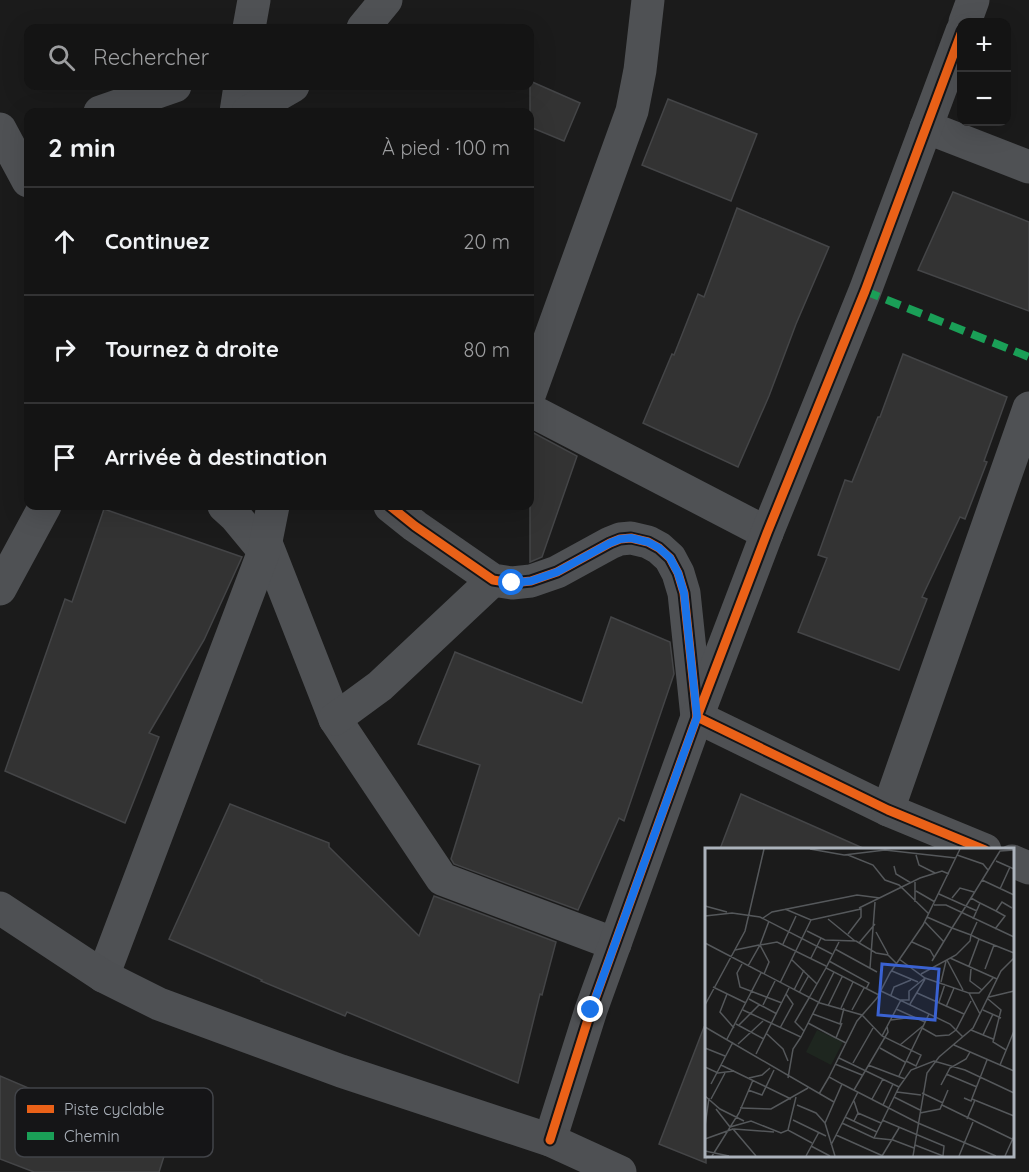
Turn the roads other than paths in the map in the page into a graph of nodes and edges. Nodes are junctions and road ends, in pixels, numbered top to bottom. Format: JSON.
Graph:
{"nodes":[{"id":1,"x":254,"y":0,"type":"edge"},
{"id":2,"x":386,"y":0,"type":"edge"},
{"id":3,"x":648,"y":0,"type":"edge"},
{"id":4,"x":973,"y":0,"type":"edge"},
{"id":5,"x":966,"y":18,"type":"edge"},
{"id":6,"x":250,"y":24,"type":"edge"},
{"id":7,"x":366,"y":24,"type":"edge"},
{"id":8,"x":957,"y":44,"type":"edge"},
{"id":9,"x":163,"y":90,"type":"edge"},
{"id":10,"x":239,"y":90,"type":"edge"},
{"id":11,"x":286,"y":90,"type":"edge"},
{"id":12,"x":112,"y":108,"type":"edge"},
{"id":13,"x":237,"y":108,"type":"edge"},
{"id":14,"x":255,"y":108,"type":"edge"},
{"id":15,"x":926,"y":127,"type":"junction"},
{"id":16,"x":9,"y":140,"type":"edge"},
{"id":17,"x":1029,"y":167,"type":"edge"},
{"id":18,"x":24,"y":172,"type":"edge"},
{"id":19,"x":534,"y":382,"type":"edge"},
{"id":20,"x":534,"y":412,"type":"edge"},
{"id":21,"x":1027,"y":430,"type":"edge"},
{"id":22,"x":43,"y":510,"type":"edge"},
{"id":23,"x":228,"y":510,"type":"edge"},
{"id":24,"x":272,"y":510,"type":"edge"},
{"id":25,"x":395,"y":510,"type":"edge"},
{"id":26,"x":767,"y":533,"type":"junction"},
{"id":27,"x":265,"y":547,"type":"junction"},
{"id":28,"x":493,"y":580,"type":"junction"},
{"id":29,"x":0,"y":589,"type":"edge"},
{"id":30,"x":697,"y":717,"type":"junction"},
{"id":31,"x":335,"y":719,"type":"junction"},
{"id":32,"x":888,"y":810,"type":"junction"},
{"id":33,"x":983,"y":848,"type":"edge"},
{"id":34,"x":1014,"y":862,"type":"edge"},
{"id":35,"x":1029,"y":868,"type":"edge"},
{"id":36,"x":0,"y":908,"type":"edge"},
{"id":37,"x":615,"y":944,"type":"junction"},
{"id":38,"x":103,"y":976,"type":"junction"},
{"id":39,"x":550,"y":1140,"type":"junction"},
{"id":40,"x":620,"y":1172,"type":"edge"}],
"edges":[{"from":1,"to":6,"type":"street"},
{"from":2,"to":7,"type":"street"},
{"from":3,"to":19,"type":"street"},
{"from":4,"to":5,"type":"street"},
{"from":8,"to":15,"type":"street"},
{"from":9,"to":12,"type":"street"},
{"from":10,"to":13,"type":"street"},
{"from":11,"to":14,"type":"street"},
{"from":15,"to":17,"type":"street"},
{"from":15,"to":26,"type":"street"},
{"from":16,"to":18,"type":"street"},
{"from":20,"to":26,"type":"street"},
{"from":21,"to":32,"type":"street"},
{"from":22,"to":29,"type":"street"},
{"from":23,"to":27,"type":"street"},
{"from":24,"to":27,"type":"street"},
{"from":25,"to":28,"type":"street"},
{"from":26,"to":30,"type":"street"},
{"from":27,"to":31,"type":"street"},
{"from":27,"to":38,"type":"street"},
{"from":28,"to":30,"type":"street"},
{"from":28,"to":31,"type":"street"},
{"from":30,"to":32,"type":"street"},
{"from":30,"to":37,"type":"street"},
{"from":31,"to":37,"type":"street"},
{"from":32,"to":33,"type":"street"},
{"from":34,"to":35,"type":"street"},
{"from":36,"to":38,"type":"main road"},
{"from":37,"to":39,"type":"street"},
{"from":38,"to":39,"type":"main road"},
{"from":39,"to":40,"type":"main road"}]}
